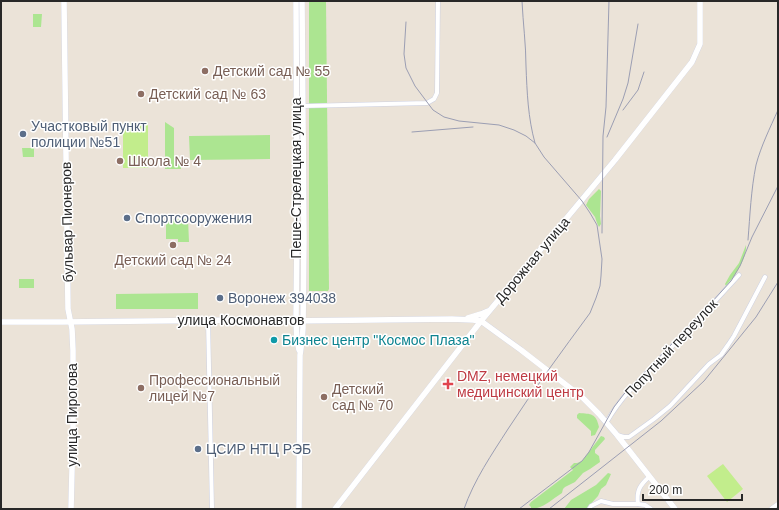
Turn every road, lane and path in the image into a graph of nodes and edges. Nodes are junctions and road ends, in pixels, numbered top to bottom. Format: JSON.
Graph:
{"nodes":[{"id":1,"x":64,"y":1,"type":"edge"},
{"id":2,"x":296,"y":1,"type":"edge"},
{"id":3,"x":302,"y":1,"type":"edge"},
{"id":4,"x":438,"y":1,"type":"edge"},
{"id":5,"x":700,"y":1,"type":"edge"},
{"id":6,"x":303,"y":106,"type":"junction"},
{"id":7,"x":739,"y":275,"type":"dead end"},
{"id":8,"x":764,"y":277,"type":"dead end"},
{"id":9,"x":492,"y":309,"type":"junction"},
{"id":10,"x":464,"y":319,"type":"junction"},
{"id":11,"x":208,"y":320,"type":"junction"},
{"id":12,"x":296,"y":320,"type":"junction"},
{"id":13,"x":303,"y":320,"type":"junction"},
{"id":14,"x":1,"y":322,"type":"edge"},
{"id":15,"x":71,"y":322,"type":"junction"},
{"id":16,"x":481,"y":322,"type":"junction"},
{"id":17,"x":300,"y":354,"type":"junction"},
{"id":18,"x":546,"y":369,"type":"junction"},
{"id":19,"x":539,"y":378,"type":"dead end"},
{"id":20,"x":606,"y":423,"type":"junction"},
{"id":21,"x":617,"y":435,"type":"junction"},
{"id":22,"x":649,"y":477,"type":"junction"},
{"id":23,"x":638,"y":504,"type":"junction"},
{"id":24,"x":778,"y":504,"type":"edge"},
{"id":25,"x":71,"y":509,"type":"edge"},
{"id":26,"x":212,"y":509,"type":"edge"},
{"id":27,"x":299,"y":509,"type":"edge"},
{"id":28,"x":335,"y":509,"type":"edge"},
{"id":29,"x":589,"y":509,"type":"edge"},
{"id":30,"x":651,"y":509,"type":"edge"},
{"id":31,"x":675,"y":509,"type":"edge"},
{"id":32,"x":771,"y":509,"type":"edge"}],
"edges":[{"from":1,"to":15,"type":"street","name":"бульвар Пионеров"},
{"from":2,"to":12,"type":"street","name":"Пеше-Стрелецкая улица"},
{"from":3,"to":6,"type":"street","name":"Пеше-Стрелецкая улица"},
{"from":4,"to":6,"type":"street"},
{"from":5,"to":9,"type":"street","name":"Дорожная улица"},
{"from":6,"to":13,"type":"street","name":"Пеше-Стрелецкая улица"},
{"from":7,"to":20,"type":"street","name":"Попутный переулок"},
{"from":8,"to":21,"type":"street"},
{"from":9,"to":10,"type":"street"},
{"from":9,"to":16,"type":"street","name":"Дорожная улица"},
{"from":10,"to":13,"type":"street","name":"улица Космонавтов"},
{"from":10,"to":16,"type":"street","name":"улица Космонавтов"},
{"from":11,"to":12,"type":"street","name":"улица Космонавтов"},
{"from":11,"to":15,"type":"street","name":"улица Космонавтов"},
{"from":11,"to":26,"type":"street"},
{"from":12,"to":13,"type":"street","name":"улица Космонавтов"},
{"from":12,"to":17,"type":"street","name":"Пеше-Стрелецкая улица"},
{"from":13,"to":17,"type":"street","name":"Пеше-Стрелецкая улица"},
{"from":14,"to":15,"type":"street","name":"улица Космонавтов"},
{"from":15,"to":25,"type":"street","name":"улица Пирогова"},
{"from":16,"to":18,"type":"street"},
{"from":16,"to":28,"type":"street","name":"Дорожная улица"},
{"from":17,"to":27,"type":"street","name":"Пеше-Стрелецкая улица"},
{"from":18,"to":19,"type":"street"},
{"from":18,"to":20,"type":"street"},
{"from":20,"to":21,"type":"street"},
{"from":21,"to":22,"type":"street"},
{"from":22,"to":23,"type":"street"},
{"from":22,"to":31,"type":"street"},
{"from":23,"to":29,"type":"street"},
{"from":23,"to":30,"type":"street"},
{"from":24,"to":32,"type":"street"}]}
